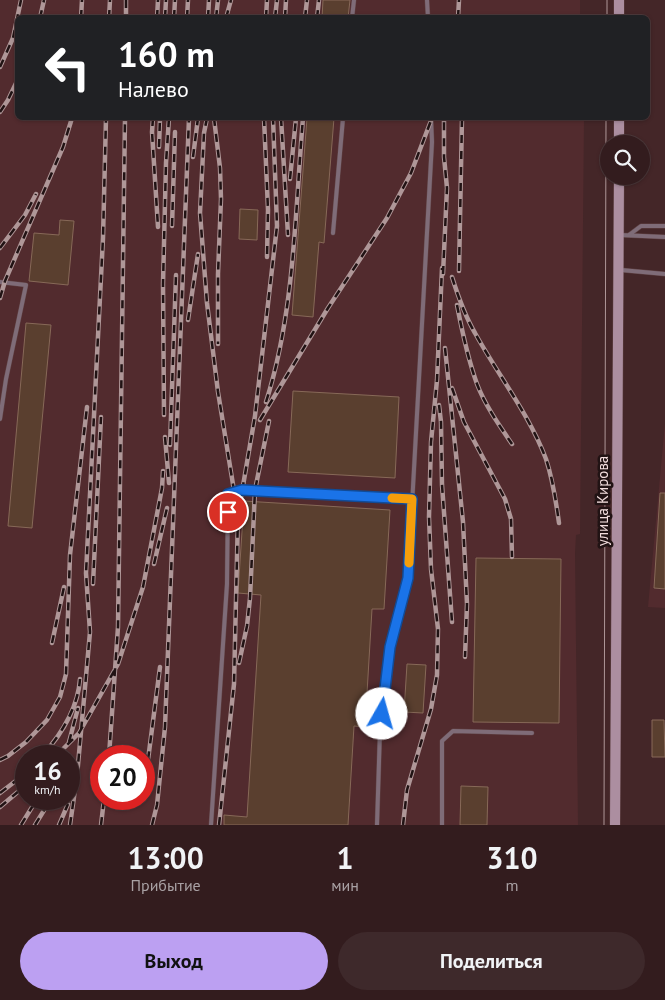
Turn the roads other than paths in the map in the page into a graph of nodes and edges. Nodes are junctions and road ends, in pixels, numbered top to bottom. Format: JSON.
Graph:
{"nodes":[{"id":1,"x":354,"y":0,"type":"edge"},
{"id":2,"x":428,"y":0,"type":"edge"},
{"id":3,"x":619,"y":0,"type":"edge"},
{"id":4,"x":352,"y":15,"type":"edge"},
{"id":5,"x":428,"y":15,"type":"edge"},
{"id":6,"x":619,"y":15,"type":"edge"},
{"id":7,"x":343,"y":120,"type":"edge"},
{"id":8,"x":432,"y":120,"type":"edge"},
{"id":9,"x":619,"y":120,"type":"edge"},
{"id":10,"x":619,"y":135,"type":"edge"},
{"id":11,"x":620,"y":185,"type":"edge"},
{"id":12,"x":665,"y":226,"type":"edge"},
{"id":13,"x":333,"y":233,"type":"dead end"},
{"id":14,"x":624,"y":235,"type":"junction"},
{"id":15,"x":665,"y":237,"type":"edge"},
{"id":16,"x":618,"y":270,"type":"junction"},
{"id":17,"x":665,"y":274,"type":"edge"},
{"id":18,"x":0,"y":282,"type":"edge"},
{"id":19,"x":0,"y":419,"type":"edge"},
{"id":20,"x":412,"y":499,"type":"junction"},
{"id":21,"x":532,"y":733,"type":"dead end"},
{"id":22,"x":211,"y":825,"type":"edge"},
{"id":23,"x":377,"y":825,"type":"edge"},
{"id":24,"x":442,"y":825,"type":"edge"},
{"id":25,"x":615,"y":825,"type":"edge"}],
"edges":[{"from":1,"to":4,"type":"lane"},
{"from":2,"to":5,"type":"lane"},
{"from":3,"to":6,"type":"main road"},
{"from":7,"to":13,"type":"lane"},
{"from":8,"to":20,"type":"lane"},
{"from":9,"to":10,"type":"main road"},
{"from":11,"to":14,"type":"main road","name":"улица Кирова"},
{"from":12,"to":14,"type":"lane"},
{"from":14,"to":15,"type":"lane"},
{"from":14,"to":16,"type":"main road","name":"улица Кирова"},
{"from":16,"to":17,"type":"lane"},
{"from":16,"to":25,"type":"main road","name":"улица Кирова"},
{"from":18,"to":19,"type":"lane"},
{"from":20,"to":22,"type":"lane"},
{"from":20,"to":23,"type":"lane"},
{"from":21,"to":24,"type":"lane"}]}
